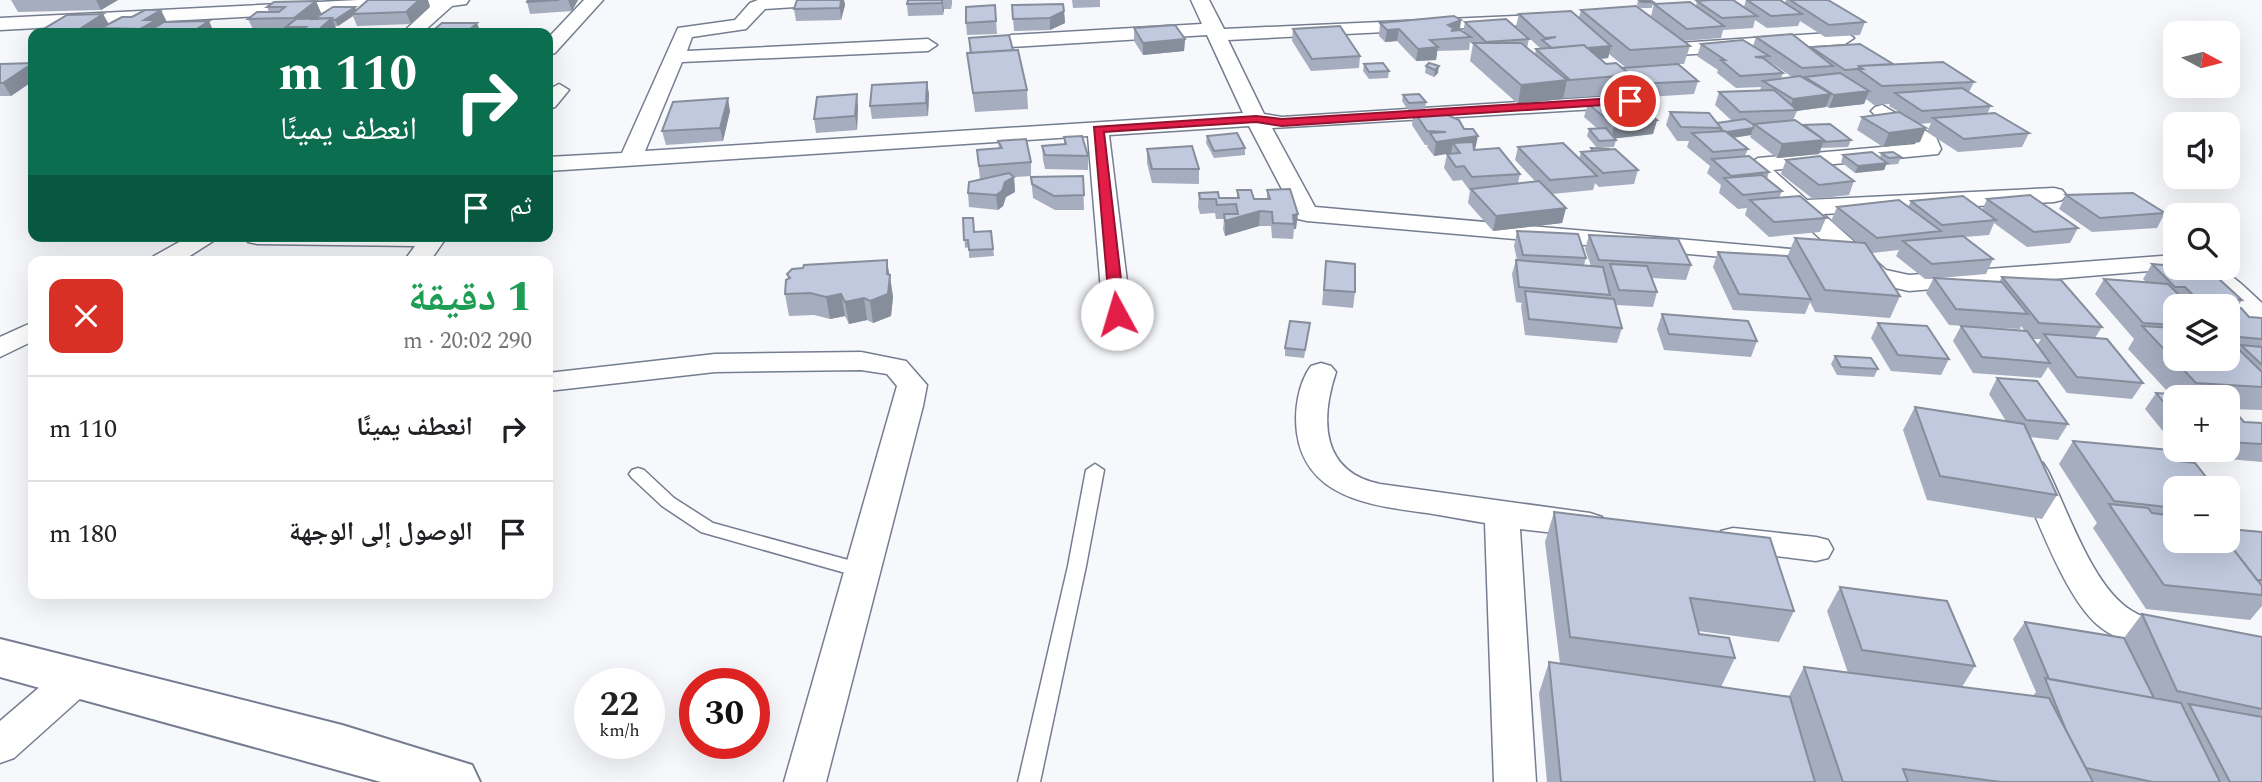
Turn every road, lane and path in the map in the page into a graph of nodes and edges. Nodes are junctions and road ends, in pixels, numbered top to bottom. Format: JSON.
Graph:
{"nodes":[{"id":1,"x":460,"y":0,"type":"edge"},
{"id":2,"x":594,"y":0,"type":"edge"},
{"id":3,"x":826,"y":0,"type":"edge"},
{"id":4,"x":1200,"y":0,"type":"edge"},
{"id":5,"x":447,"y":1,"type":"edge"},
{"id":6,"x":264,"y":10,"type":"junction"},
{"id":7,"x":1579,"y":18,"type":"edge"},
{"id":8,"x":1633,"y":22,"type":"edge"},
{"id":9,"x":0,"y":23,"type":"edge"},
{"id":10,"x":240,"y":28,"type":"edge"},
{"id":11,"x":417,"y":28,"type":"edge"},
{"id":12,"x":1216,"y":32,"type":"junction"},
{"id":13,"x":1845,"y":38,"type":"edge"},
{"id":14,"x":1011,"y":41,"type":"edge"},
{"id":15,"x":553,"y":44,"type":"edge"},
{"id":16,"x":928,"y":45,"type":"dead end"},
{"id":17,"x":673,"y":57,"type":"junction"},
{"id":18,"x":1630,"y":101,"type":"edge"},
{"id":19,"x":1882,"y":111,"type":"edge"},
{"id":20,"x":1256,"y":119,"type":"junction"},
{"id":21,"x":1098,"y":129,"type":"junction"},
{"id":22,"x":630,"y":159,"type":"junction"},
{"id":23,"x":553,"y":164,"type":"edge"},
{"id":24,"x":2054,"y":195,"type":"dead end"},
{"id":25,"x":1801,"y":208,"type":"junction"},
{"id":26,"x":198,"y":242,"type":"edge"},
{"id":27,"x":172,"y":256,"type":"edge"},
{"id":28,"x":1858,"y":261,"type":"junction"},
{"id":29,"x":2163,"y":264,"type":"edge"},
{"id":30,"x":2220,"y":280,"type":"edge"},
{"id":31,"x":1117,"y":314,"type":"dead end"},
{"id":32,"x":2262,"y":318,"type":"edge"},
{"id":33,"x":28,"y":333,"type":"edge"},
{"id":34,"x":0,"y":348,"type":"edge"},
{"id":35,"x":1321,"y":372,"type":"dead end"},
{"id":36,"x":553,"y":382,"type":"edge"},
{"id":37,"x":2016,"y":439,"type":"edge"},
{"id":38,"x":1095,"y":470,"type":"dead end"},
{"id":39,"x":639,"y":474,"type":"dead end"},
{"id":40,"x":1502,"y":516,"type":"junction"},
{"id":41,"x":1627,"y":529,"type":"edge"},
{"id":42,"x":1708,"y":538,"type":"edge"},
{"id":43,"x":1816,"y":549,"type":"dead end"},
{"id":44,"x":863,"y":571,"type":"junction"},
{"id":45,"x":2197,"y":640,"type":"edge"},
{"id":46,"x":0,"y":658,"type":"edge"},
{"id":47,"x":78,"y":678,"type":"junction"},
{"id":48,"x":0,"y":746,"type":"edge"},
{"id":49,"x":453,"y":782,"type":"edge"},
{"id":50,"x":805,"y":782,"type":"edge"},
{"id":51,"x":1029,"y":782,"type":"edge"},
{"id":52,"x":1515,"y":782,"type":"edge"}],
"edges":[{"from":1,"to":5,"type":"street"},
{"from":2,"to":15,"type":"street"},
{"from":3,"to":17,"type":"street"},
{"from":4,"to":12,"type":"street"},
{"from":5,"to":6,"type":"street"},
{"from":5,"to":11,"type":"street"},
{"from":6,"to":9,"type":"street"},
{"from":6,"to":10,"type":"street"},
{"from":7,"to":12,"type":"street"},
{"from":8,"to":13,"type":"street"},
{"from":12,"to":14,"type":"street"},
{"from":12,"to":20,"type":"street"},
{"from":16,"to":17,"type":"street"},
{"from":17,"to":22,"type":"street"},
{"from":18,"to":20,"type":"street"},
{"from":19,"to":25,"type":"street"},
{"from":20,"to":21,"type":"street"},
{"from":20,"to":28,"type":"street"},
{"from":21,"to":22,"type":"street"},
{"from":21,"to":31,"type":"street"},
{"from":22,"to":23,"type":"street"},
{"from":24,"to":25,"type":"street"},
{"from":25,"to":28,"type":"street"},
{"from":26,"to":27,"type":"street"},
{"from":28,"to":29,"type":"street"},
{"from":30,"to":32,"type":"street"},
{"from":33,"to":34,"type":"street"},
{"from":35,"to":40,"type":"street"},
{"from":36,"to":44,"type":"street"},
{"from":37,"to":45,"type":"street"},
{"from":38,"to":51,"type":"lane"},
{"from":39,"to":44,"type":"lane"},
{"from":40,"to":41,"type":"street"},
{"from":40,"to":52,"type":"street"},
{"from":42,"to":43,"type":"street"},
{"from":44,"to":50,"type":"street"},
{"from":46,"to":47,"type":"main road"},
{"from":47,"to":48,"type":"street"},
{"from":47,"to":49,"type":"main road"}]}
